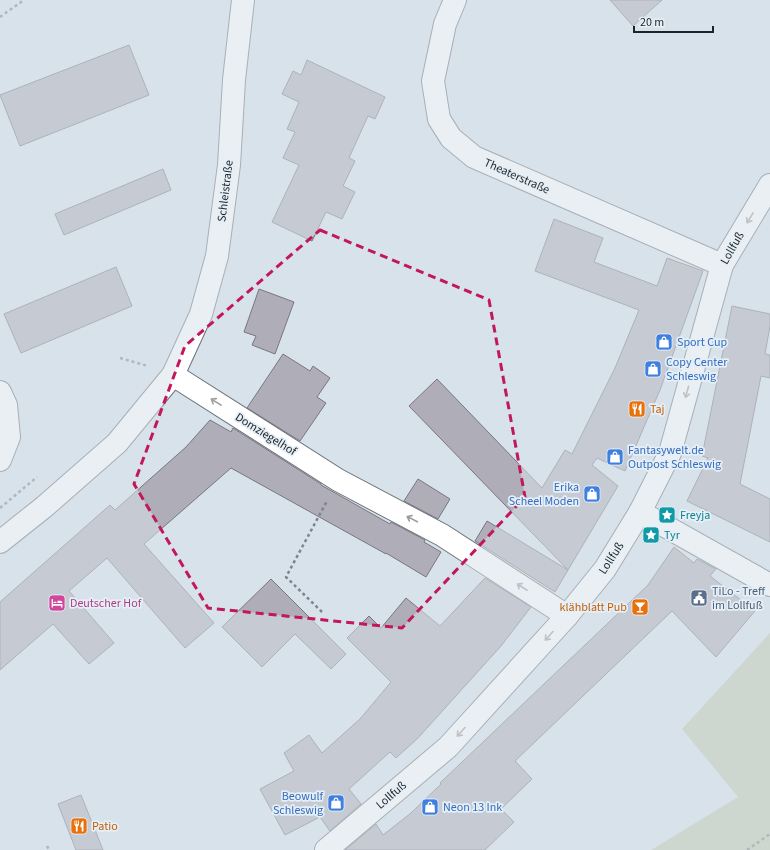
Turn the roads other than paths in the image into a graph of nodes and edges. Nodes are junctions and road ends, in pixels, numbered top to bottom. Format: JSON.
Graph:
{"nodes":[{"id":1,"x":243,"y":0,"type":"edge"},
{"id":2,"x":455,"y":0,"type":"edge"},
{"id":3,"x":770,"y":185,"type":"edge"},
{"id":4,"x":722,"y":265,"type":"junction"},
{"id":5,"x":173,"y":375,"type":"junction"},
{"id":6,"x":0,"y":392,"type":"edge"},
{"id":7,"x":0,"y":460,"type":"edge"},
{"id":8,"x":640,"y":512,"type":"junction"},
{"id":9,"x":0,"y":542,"type":"edge"},
{"id":10,"x":770,"y":585,"type":"edge"},
{"id":11,"x":567,"y":616,"type":"junction"},
{"id":12,"x":326,"y":850,"type":"edge"}],
"edges":[{"from":1,"to":5,"type":"street","name":"Schleistraße"},
{"from":2,"to":4,"type":"street","name":"Theaterstraße"},
{"from":3,"to":4,"type":"street","name":"Lollfuß","one_way":true},
{"from":4,"to":8,"type":"street","name":"Lollfuß","one_way":true},
{"from":5,"to":9,"type":"street"},
{"from":11,"to":5,"type":"street","name":"Domziegelhof","one_way":true},
{"from":6,"to":7,"type":"street"},
{"from":8,"to":10,"type":"street"},
{"from":8,"to":11,"type":"street","name":"Lollfuß"},
{"from":11,"to":12,"type":"street","name":"Lollfuß","one_way":true}]}
